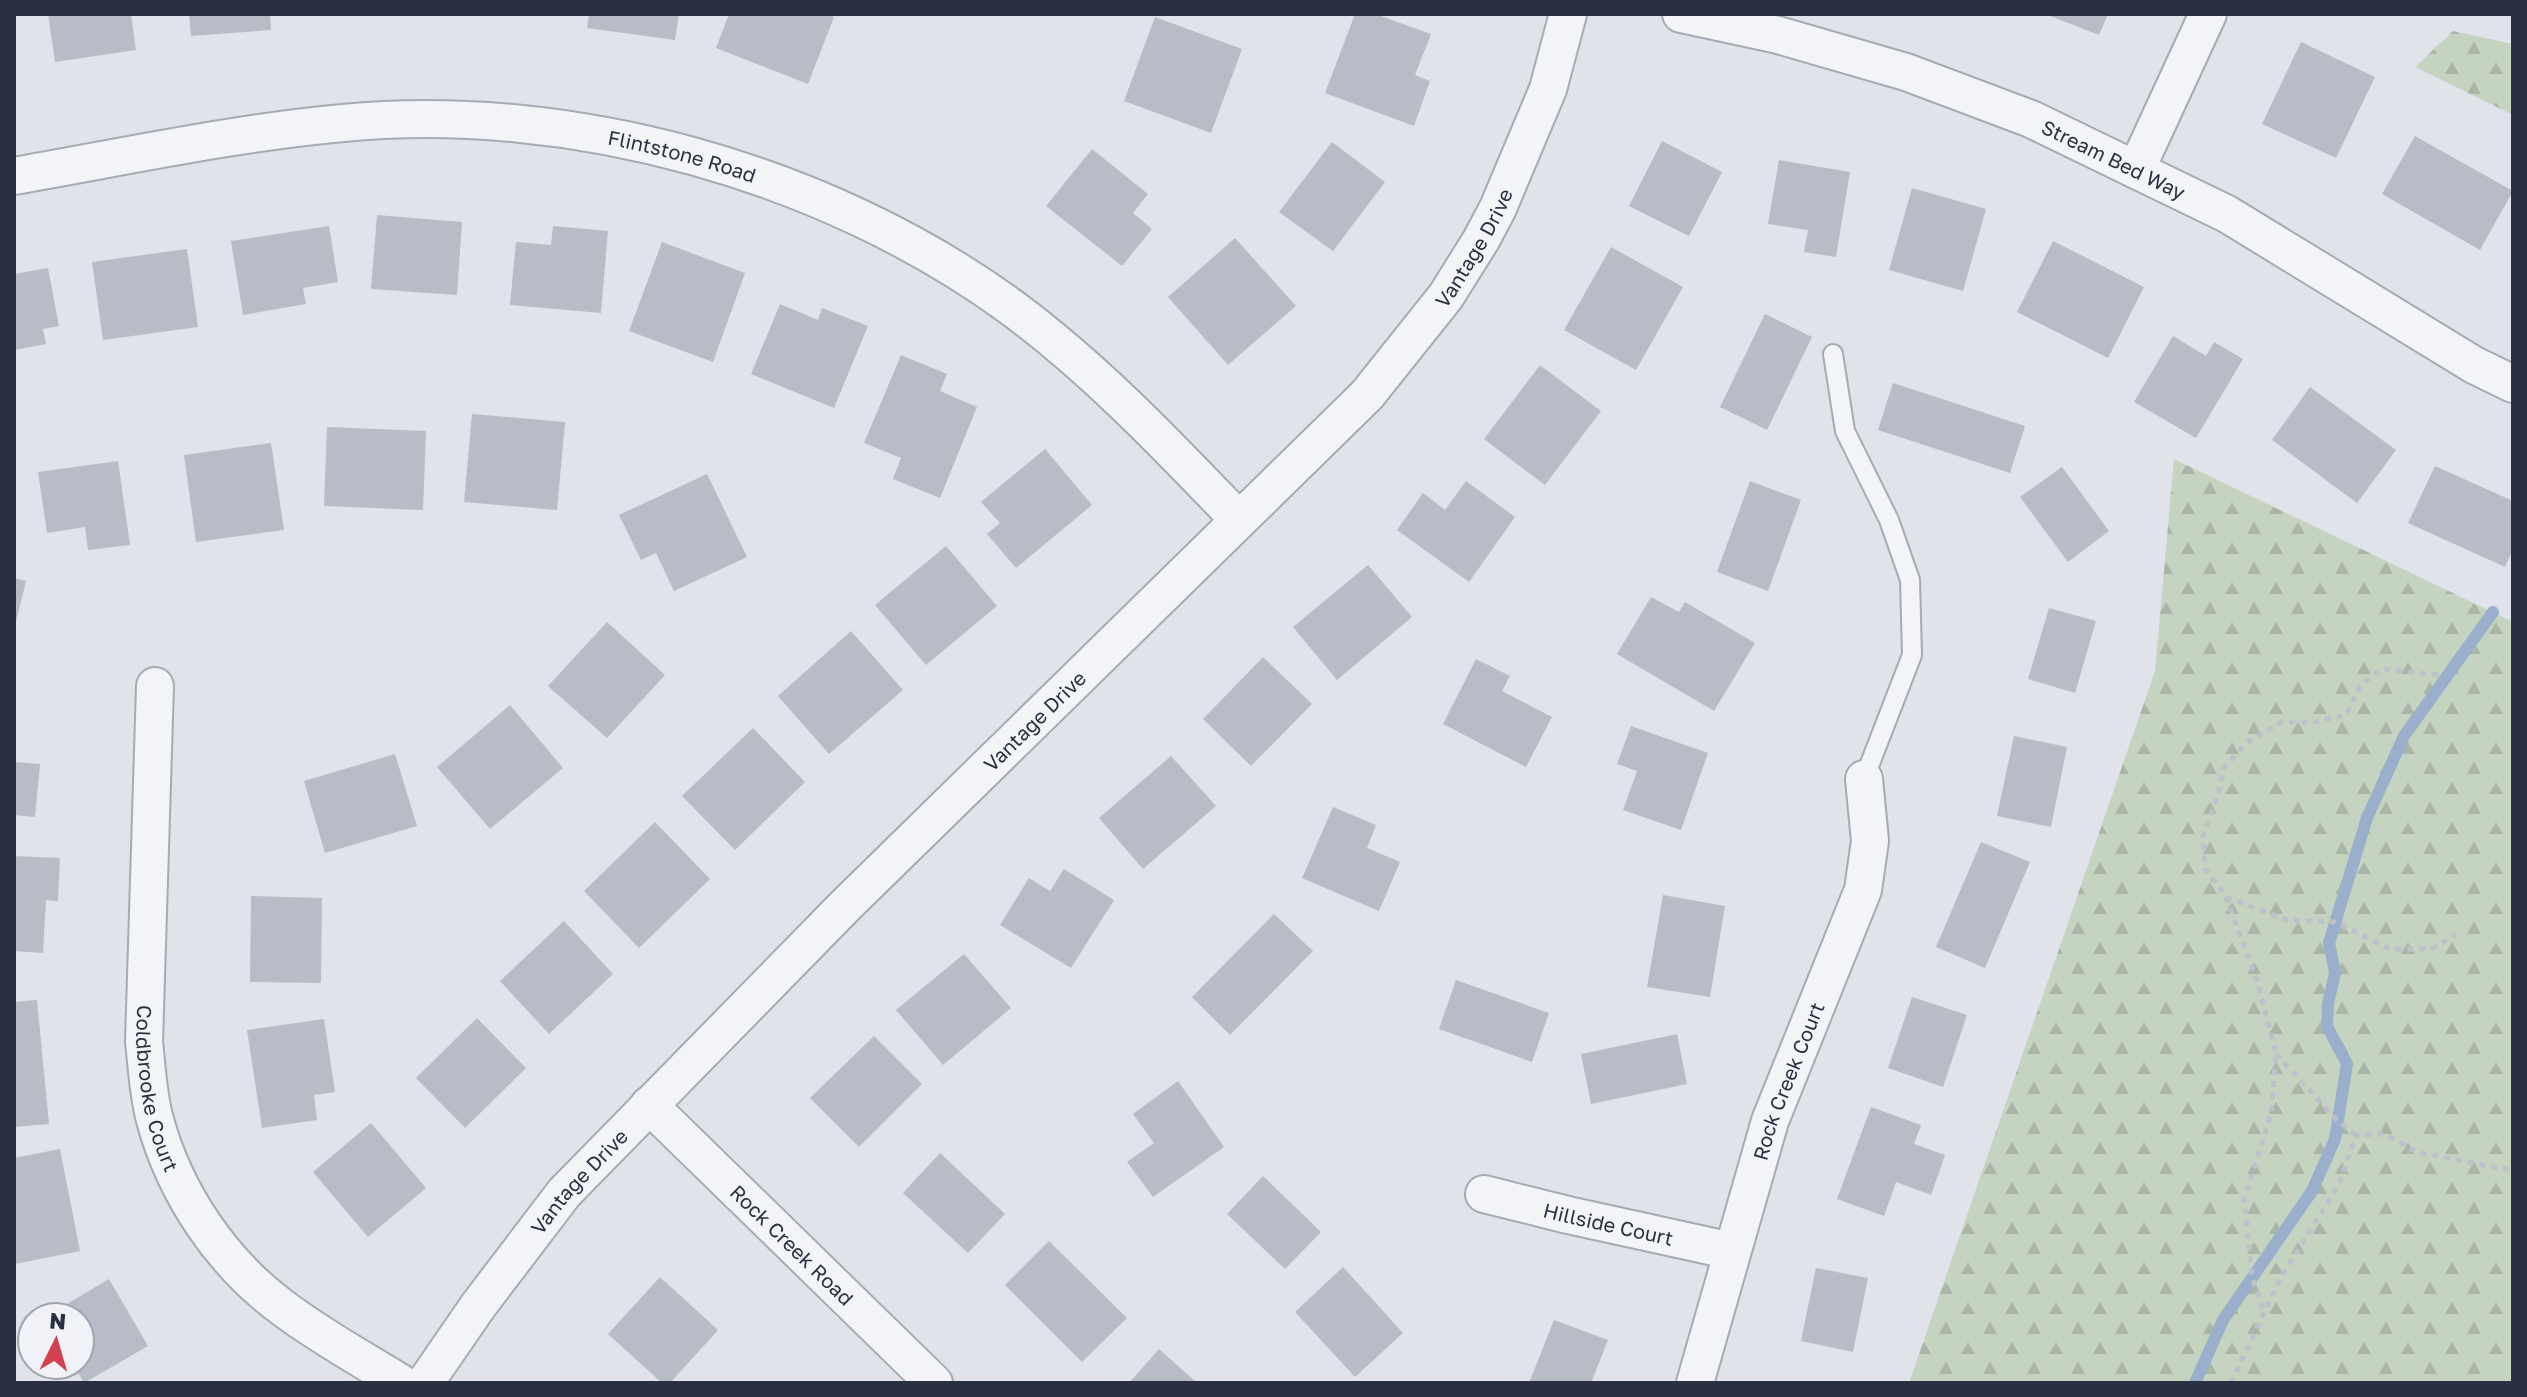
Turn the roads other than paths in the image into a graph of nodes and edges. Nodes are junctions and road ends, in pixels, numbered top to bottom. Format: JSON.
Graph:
{"nodes":[{"id":1,"x":1568,"y":14,"type":"edge"},
{"id":2,"x":1681,"y":14,"type":"edge"},
{"id":3,"x":2208,"y":14,"type":"edge"},
{"id":4,"x":2136,"y":170,"type":"junction"},
{"id":5,"x":14,"y":176,"type":"edge"},
{"id":6,"x":1833,"y":354,"type":"dead end"},
{"id":7,"x":2513,"y":384,"type":"edge"},
{"id":8,"x":1239,"y":520,"type":"junction"},
{"id":9,"x":155,"y":686,"type":"dead end"},
{"id":10,"x":1864,"y":779,"type":"joint"},
{"id":11,"x":649,"y":1105,"type":"junction"},
{"id":12,"x":1484,"y":1194,"type":"dead end"},
{"id":13,"x":1732,"y":1251,"type":"junction"},
{"id":14,"x":401,"y":1383,"type":"edge"},
{"id":15,"x":425,"y":1383,"type":"edge"},
{"id":16,"x":934,"y":1383,"type":"edge"},
{"id":17,"x":1695,"y":1383,"type":"edge"}],
"edges":[{"from":1,"to":8,"type":"street","name":"Vantage Drive"},
{"from":2,"to":4,"type":"street","name":"Stream Bed Way"},
{"from":3,"to":4,"type":"street"},
{"from":4,"to":7,"type":"street","name":"Stream Bed Way"},
{"from":5,"to":8,"type":"street","name":"Flintstone Road"},
{"from":6,"to":10,"type":"lane"},
{"from":8,"to":11,"type":"street","name":"Vantage Drive"},
{"from":9,"to":14,"type":"street","name":"Coldbrooke Court"},
{"from":10,"to":13,"type":"street","name":"Rock Creek Court"},
{"from":11,"to":15,"type":"street","name":"Vantage Drive"},
{"from":11,"to":16,"type":"street","name":"Rock Creek Road"},
{"from":12,"to":13,"type":"street","name":"Hillside Court"},
{"from":13,"to":17,"type":"street","name":"Rock Creek Court"}]}
